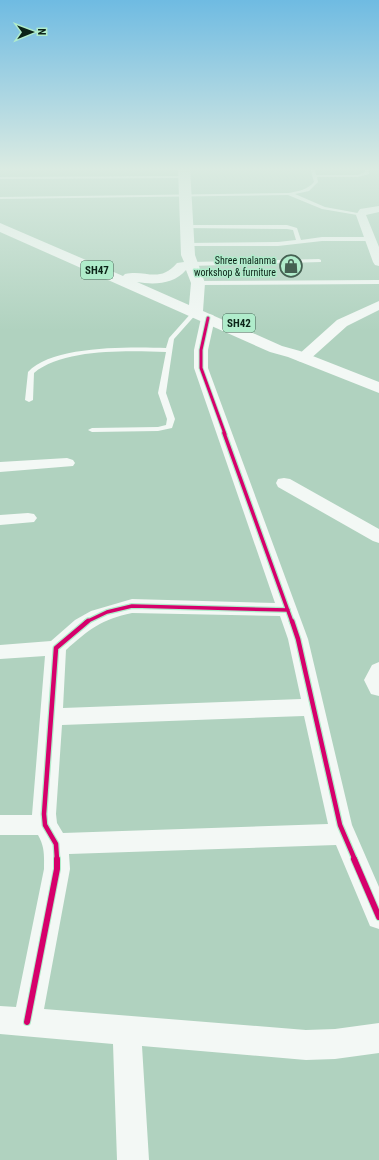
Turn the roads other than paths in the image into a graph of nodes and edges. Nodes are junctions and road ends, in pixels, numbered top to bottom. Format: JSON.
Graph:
{"nodes":[{"id":1,"x":187,"y":222,"type":"edge"},
{"id":2,"x":364,"y":222,"type":"edge"},
{"id":3,"x":187,"y":227,"type":"junction"},
{"id":4,"x":6,"y":230,"type":"edge"},
{"id":5,"x":299,"y":242,"type":"junction"},
{"id":6,"x":374,"y":242,"type":"edge"},
{"id":7,"x":261,"y":253,"type":"junction"},
{"id":8,"x":187,"y":257,"type":"junction"},
{"id":9,"x":318,"y":261,"type":"dead end"},
{"id":10,"x":379,"y":262,"type":"edge"},
{"id":11,"x":130,"y":276,"type":"junction"},
{"id":12,"x":379,"y":282,"type":"edge"},
{"id":13,"x":198,"y":283,"type":"junction"},
{"id":14,"x":190,"y":302,"type":"junction"},
{"id":15,"x":379,"y":305,"type":"edge"},
{"id":16,"x":169,"y":350,"type":"junction"},
{"id":17,"x":299,"y":356,"type":"junction"},
{"id":18,"x":379,"y":388,"type":"edge"},
{"id":19,"x":29,"y":400,"type":"dead end"},
{"id":20,"x":92,"y":430,"type":"dead end"},
{"id":21,"x":67,"y":463,"type":"dead end"},
{"id":22,"x":0,"y":467,"type":"edge"},
{"id":23,"x":284,"y":483,"type":"dead end"},
{"id":24,"x":28,"y":518,"type":"dead end"},
{"id":25,"x":0,"y":520,"type":"edge"},
{"id":26,"x":379,"y":537,"type":"edge"},
{"id":27,"x":288,"y":610,"type":"junction"},
{"id":28,"x":56,"y":648,"type":"junction"},
{"id":29,"x":0,"y":652,"type":"edge"},
{"id":30,"x":379,"y":670,"type":"edge"},
{"id":31,"x":379,"y":688,"type":"edge"},
{"id":32,"x":314,"y":707,"type":"junction"},
{"id":33,"x":51,"y":717,"type":"junction"},
{"id":34,"x":0,"y":825,"type":"edge"},
{"id":35,"x":344,"y":834,"type":"junction"},
{"id":36,"x":50,"y":835,"type":"junction"},
{"id":37,"x":379,"y":917,"type":"edge"},
{"id":38,"x":13,"y":1021,"type":"edge"},
{"id":39,"x":127,"y":1030,"type":"junction"},
{"id":40,"x":379,"y":1038,"type":"edge"},
{"id":41,"x":133,"y":1160,"type":"edge"}],
"edges":[{"from":1,"to":3,"type":"main road"},
{"from":2,"to":6,"type":"street"},
{"from":3,"to":5,"type":"lane"},
{"from":3,"to":8,"type":"main road"},
{"from":4,"to":11,"type":"main road","number":"SH47"},
{"from":4,"to":14,"type":"main road","number":"SH47"},
{"from":5,"to":6,"type":"lane"},
{"from":5,"to":7,"type":"lane"},
{"from":6,"to":10,"type":"street"},
{"from":7,"to":8,"type":"lane"},
{"from":7,"to":8,"type":"lane"},
{"from":7,"to":9,"type":"lane"},
{"from":8,"to":11,"type":"main road"},
{"from":8,"to":13,"type":"main road"},
{"from":8,"to":14,"type":"main road"},
{"from":11,"to":14,"type":"main road","number":"SH47"},
{"from":12,"to":13,"type":"lane"},
{"from":13,"to":14,"type":"main road"},
{"from":14,"to":16,"type":"lane"},
{"from":14,"to":17,"type":"main road","number":"SH42"},
{"from":14,"to":27,"type":"street"},
{"from":15,"to":17,"type":"street"},
{"from":16,"to":19,"type":"lane"},
{"from":16,"to":20,"type":"lane"},
{"from":17,"to":18,"type":"main road","number":"SH42"},
{"from":21,"to":22,"type":"street"},
{"from":23,"to":26,"type":"street"},
{"from":24,"to":25,"type":"street"},
{"from":27,"to":28,"type":"street"},
{"from":27,"to":32,"type":"street"},
{"from":28,"to":29,"type":"street"},
{"from":28,"to":33,"type":"street"},
{"from":30,"to":31,"type":"street"},
{"from":32,"to":33,"type":"street"},
{"from":32,"to":35,"type":"street"},
{"from":33,"to":36,"type":"street"},
{"from":34,"to":36,"type":"street"},
{"from":35,"to":36,"type":"street"},
{"from":35,"to":37,"type":"street"},
{"from":36,"to":38,"type":"street"},
{"from":38,"to":39,"type":"street"},
{"from":39,"to":40,"type":"street"},
{"from":39,"to":41,"type":"street"}]}
